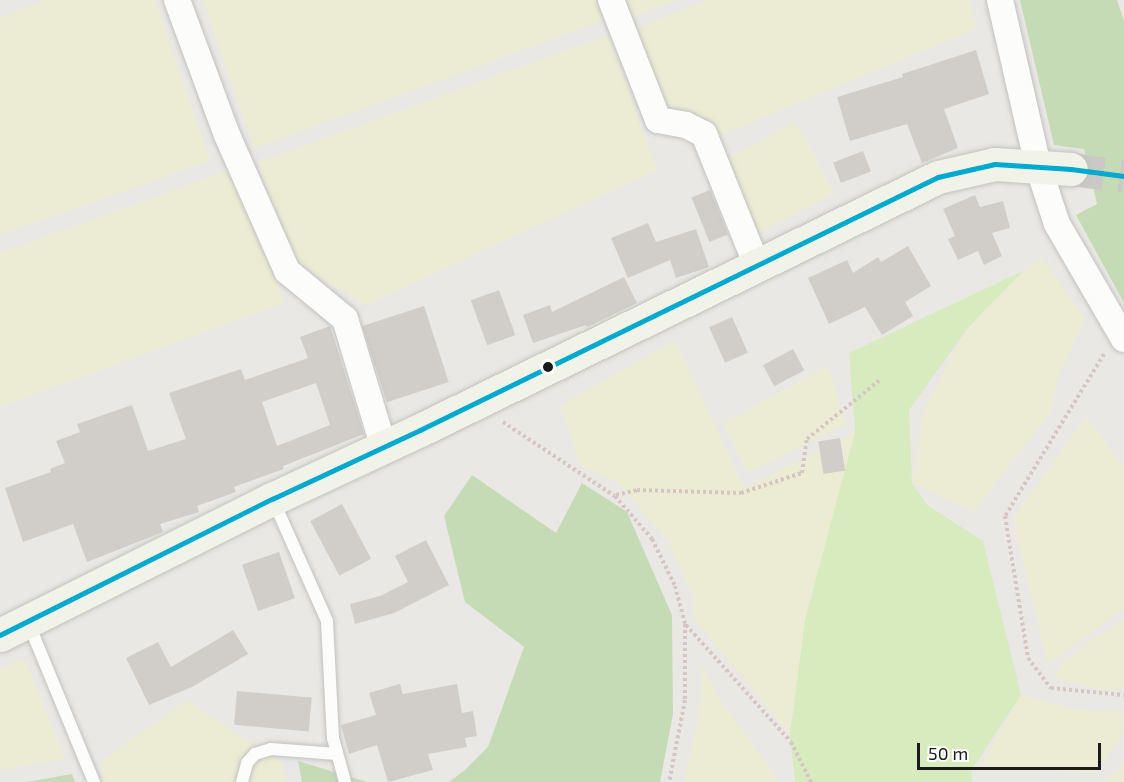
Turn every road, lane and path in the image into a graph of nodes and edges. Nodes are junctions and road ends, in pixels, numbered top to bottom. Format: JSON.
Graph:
{"nodes":[{"id":1,"x":177,"y":0,"type":"edge"},
{"id":2,"x":612,"y":0,"type":"edge"},
{"id":3,"x":1000,"y":0,"type":"edge"},
{"id":4,"x":1038,"y":166,"type":"junction"},
{"id":5,"x":1071,"y":169,"type":"tunnel mouth"},
{"id":6,"x":757,"y":266,"type":"junction"},
{"id":7,"x":1124,"y":339,"type":"edge"},
{"id":8,"x":881,"y":379,"type":"dead end"},
{"id":9,"x":475,"y":403,"type":"junction"},
{"id":10,"x":383,"y":445,"type":"junction"},
{"id":11,"x":615,"y":496,"type":"junction"},
{"id":12,"x":272,"y":499,"type":"junction"},
{"id":13,"x":686,"y":624,"type":"junction"},
{"id":14,"x":14,"y":628,"type":"edge"},
{"id":15,"x":1124,"y":696,"type":"edge"},
{"id":16,"x":337,"y":754,"type":"junction"},
{"id":17,"x":94,"y":782,"type":"edge"},
{"id":18,"x":242,"y":782,"type":"edge"},
{"id":19,"x":345,"y":782,"type":"edge"},
{"id":20,"x":669,"y":782,"type":"edge"},
{"id":21,"x":811,"y":782,"type":"edge"}],
"edges":[{"from":1,"to":10,"type":"street"},
{"from":2,"to":6,"type":"street"},
{"from":3,"to":4,"type":"street"},
{"from":4,"to":5,"type":"main road"},
{"from":4,"to":6,"type":"main road"},
{"from":4,"to":7,"type":"street"},
{"from":6,"to":9,"type":"main road"},
{"from":7,"to":15,"type":"path"},
{"from":8,"to":11,"type":"path"},
{"from":9,"to":10,"type":"main road"},
{"from":9,"to":11,"type":"path"},
{"from":10,"to":12,"type":"main road"},
{"from":11,"to":13,"type":"path"},
{"from":12,"to":14,"type":"main road"},
{"from":12,"to":16,"type":"lane"},
{"from":13,"to":20,"type":"path"},
{"from":13,"to":21,"type":"path"},
{"from":14,"to":17,"type":"lane"},
{"from":16,"to":18,"type":"lane"},
{"from":16,"to":19,"type":"lane"}]}
